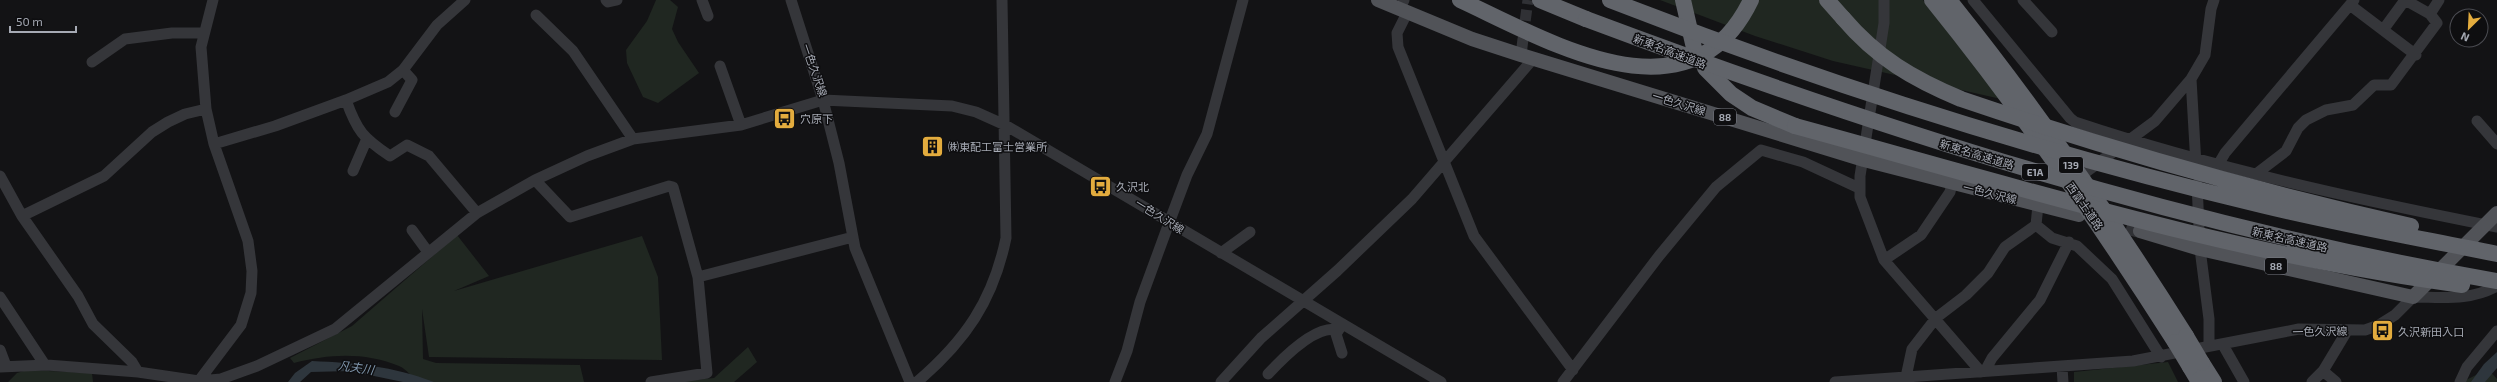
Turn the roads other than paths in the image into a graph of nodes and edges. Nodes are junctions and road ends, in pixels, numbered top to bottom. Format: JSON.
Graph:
{"nodes":[{"id":1,"x":213,"y":0,"type":"edge"},
{"id":2,"x":465,"y":0,"type":"edge"},
{"id":3,"x":606,"y":0,"type":"edge"},
{"id":4,"x":617,"y":0,"type":"edge"},
{"id":5,"x":702,"y":0,"type":"edge"},
{"id":6,"x":791,"y":0,"type":"edge"},
{"id":7,"x":1002,"y":0,"type":"edge"},
{"id":8,"x":1243,"y":0,"type":"edge"},
{"id":9,"x":1378,"y":0,"type":"edge"},
{"id":10,"x":1460,"y":0,"type":"edge"},
{"id":11,"x":1540,"y":0,"type":"edge"},
{"id":12,"x":1610,"y":0,"type":"edge"},
{"id":13,"x":1684,"y":0,"type":"edge"},
{"id":14,"x":1752,"y":0,"type":"edge"},
{"id":15,"x":1828,"y":0,"type":"edge"},
{"id":16,"x":1884,"y":0,"type":"edge"},
{"id":17,"x":1932,"y":0,"type":"edge"},
{"id":18,"x":1949,"y":0,"type":"edge"},
{"id":19,"x":1972,"y":0,"type":"edge"},
{"id":20,"x":2023,"y":0,"type":"edge"},
{"id":21,"x":2214,"y":0,"type":"edge"},
{"id":22,"x":2405,"y":0,"type":"edge"},
{"id":23,"x":2439,"y":0,"type":"edge"},
{"id":24,"x":2352,"y":2,"type":"edge"},
{"id":25,"x":1404,"y":7,"type":"edge"},
{"id":26,"x":2430,"y":14,"type":"junction"},
{"id":27,"x":536,"y":15,"type":"dead end"},
{"id":28,"x":708,"y":16,"type":"dead end"},
{"id":29,"x":2383,"y":30,"type":"junction"},
{"id":30,"x":2052,"y":32,"type":"dead end"},
{"id":31,"x":204,"y":33,"type":"junction"},
{"id":32,"x":1523,"y":39,"type":"tunnel mouth"},
{"id":33,"x":1694,"y":48,"type":"dead end"},
{"id":34,"x":2416,"y":55,"type":"junction"},
{"id":35,"x":1527,"y":57,"type":"junction"},
{"id":36,"x":92,"y":62,"type":"dead end"},
{"id":37,"x":720,"y":66,"type":"dead end"},
{"id":38,"x":1705,"y":68,"type":"dead end"},
{"id":39,"x":403,"y":70,"type":"junction"},
{"id":40,"x":2192,"y":79,"type":"junction"},
{"id":41,"x":346,"y":100,"type":"junction"},
{"id":42,"x":823,"y":100,"type":"junction"},
{"id":43,"x":206,"y":109,"type":"junction"},
{"id":44,"x":395,"y":112,"type":"dead end"},
{"id":45,"x":2477,"y":121,"type":"dead end"},
{"id":46,"x":741,"y":125,"type":"junction"},
{"id":47,"x":1005,"y":125,"type":"junction"},
{"id":48,"x":633,"y":139,"type":"junction"},
{"id":49,"x":366,"y":141,"type":"junction"},
{"id":50,"x":2130,"y":141,"type":"junction"},
{"id":51,"x":214,"y":144,"type":"junction"},
{"id":52,"x":2497,"y":144,"type":"edge"},
{"id":53,"x":1444,"y":160,"type":"junction"},
{"id":54,"x":1864,"y":160,"type":"junction"},
{"id":55,"x":2196,"y":160,"type":"junction"},
{"id":56,"x":2218,"y":165,"type":"junction"},
{"id":57,"x":353,"y":171,"type":"dead end"},
{"id":58,"x":2086,"y":172,"type":"dead end"},
{"id":59,"x":2256,"y":174,"type":"junction"},
{"id":60,"x":0,"y":176,"type":"edge"},
{"id":61,"x":536,"y":180,"type":"junction"},
{"id":62,"x":1952,"y":183,"type":"junction"},
{"id":63,"x":1859,"y":188,"type":"junction"},
{"id":64,"x":2065,"y":188,"type":"dead end"},
{"id":65,"x":2041,"y":205,"type":"junction"},
{"id":66,"x":477,"y":213,"type":"junction"},
{"id":67,"x":2497,"y":213,"type":"edge"},
{"id":68,"x":2079,"y":215,"type":"dead end"},
{"id":69,"x":22,"y":216,"type":"junction"},
{"id":70,"x":1169,"y":223,"type":"junction"},
{"id":71,"x":2036,"y":225,"type":"junction"},
{"id":72,"x":2483,"y":225,"type":"junction"},
{"id":73,"x":2497,"y":227,"type":"edge"},
{"id":74,"x":412,"y":230,"type":"dead end"},
{"id":75,"x":2140,"y":231,"type":"tunnel mouth"},
{"id":76,"x":1250,"y":232,"type":"dead end"},
{"id":77,"x":853,"y":237,"type":"junction"},
{"id":78,"x":2069,"y":242,"type":"junction"},
{"id":79,"x":2497,"y":245,"type":"edge"},
{"id":80,"x":2200,"y":249,"type":"junction"},
{"id":81,"x":428,"y":252,"type":"junction"},
{"id":82,"x":1221,"y":253,"type":"junction"},
{"id":83,"x":2497,"y":254,"type":"edge"},
{"id":84,"x":1884,"y":260,"type":"junction"},
{"id":85,"x":698,"y":277,"type":"junction"},
{"id":86,"x":2497,"y":281,"type":"edge"},
{"id":87,"x":2497,"y":286,"type":"edge"},
{"id":88,"x":2497,"y":290,"type":"edge"},
{"id":89,"x":0,"y":297,"type":"edge"},
{"id":90,"x":2413,"y":297,"type":"junction"},
{"id":91,"x":1302,"y":300,"type":"junction"},
{"id":92,"x":1936,"y":318,"type":"junction"},
{"id":93,"x":1340,"y":327,"type":"junction"},
{"id":94,"x":2347,"y":331,"type":"junction"},
{"id":95,"x":2497,"y":332,"type":"edge"},
{"id":96,"x":2181,"y":339,"type":"junction"},
{"id":97,"x":2223,"y":345,"type":"junction"},
{"id":98,"x":2209,"y":346,"type":"junction"},
{"id":99,"x":0,"y":350,"type":"edge"},
{"id":100,"x":1342,"y":353,"type":"dead end"},
{"id":101,"x":2162,"y":357,"type":"junction"},
{"id":102,"x":45,"y":365,"type":"junction"},
{"id":103,"x":2196,"y":365,"type":"junction"},
{"id":104,"x":3,"y":366,"type":"edge"},
{"id":105,"x":2062,"y":367,"type":"junction"},
{"id":106,"x":1573,"y":370,"type":"junction"},
{"id":107,"x":1983,"y":371,"type":"junction"},
{"id":108,"x":2323,"y":371,"type":"junction"},
{"id":109,"x":138,"y":372,"type":"junction"},
{"id":110,"x":1268,"y":374,"type":"dead end"},
{"id":111,"x":1906,"y":377,"type":"junction"},
{"id":112,"x":132,"y":382,"type":"edge"},
{"id":113,"x":198,"y":382,"type":"edge"},
{"id":114,"x":651,"y":382,"type":"edge"},
{"id":115,"x":910,"y":382,"type":"edge"},
{"id":116,"x":917,"y":382,"type":"edge"},
{"id":117,"x":1115,"y":382,"type":"edge"},
{"id":118,"x":1221,"y":382,"type":"edge"},
{"id":119,"x":1441,"y":382,"type":"edge"},
{"id":120,"x":1563,"y":382,"type":"edge"},
{"id":121,"x":1835,"y":382,"type":"edge"},
{"id":122,"x":2063,"y":382,"type":"edge"},
{"id":123,"x":2199,"y":382,"type":"edge"},
{"id":124,"x":2214,"y":382,"type":"edge"},
{"id":125,"x":2244,"y":382,"type":"edge"},
{"id":126,"x":2312,"y":382,"type":"edge"},
{"id":127,"x":2336,"y":382,"type":"edge"},
{"id":128,"x":2460,"y":382,"type":"edge"}],
"edges":[{"from":1,"to":31,"type":"street"},
{"from":2,"to":39,"type":"street"},
{"from":3,"to":4,"type":"street"},
{"from":5,"to":28,"type":"street"},
{"from":6,"to":42,"type":"street","name":"一色久沢線"},
{"from":7,"to":47,"type":"street"},
{"from":8,"to":70,"type":"street"},
{"from":9,"to":25,"type":"main road","name":"一色久沢線","number":"88"},
{"from":10,"to":14,"type":"highway"},
{"from":11,"to":86,"type":"highway","name":"新東名高速道路","number":"E1A","bridge":true},
{"from":12,"to":83,"type":"highway","number":"E1A","bridge":true},
{"from":13,"to":33,"type":"highway"},
{"from":15,"to":79,"type":"highway","bridge":true},
{"from":16,"to":54,"type":"street"},
{"from":17,"to":96,"type":"highway","name":"西富士道路","number":"139"},
{"from":18,"to":96,"type":"highway","name":"西富士道路","number":"139"},
{"from":19,"to":50,"type":"street"},
{"from":20,"to":30,"type":"street"},
{"from":21,"to":40,"type":"street"},
{"from":22,"to":26,"type":"street"},
{"from":22,"to":29,"type":"street"},
{"from":23,"to":26,"type":"street"},
{"from":24,"to":29,"type":"street"},
{"from":24,"to":56,"type":"street"},
{"from":25,"to":35,"type":"main road","name":"一色久沢線","number":"88"},
{"from":25,"to":53,"type":"street"},
{"from":26,"to":34,"type":"street"},
{"from":27,"to":48,"type":"street"},
{"from":29,"to":34,"type":"street"},
{"from":31,"to":36,"type":"street"},
{"from":31,"to":43,"type":"street"},
{"from":32,"to":35,"type":"street"},
{"from":34,"to":59,"type":"street"},
{"from":35,"to":53,"type":"street"},
{"from":35,"to":54,"type":"main road","name":"一色久沢線","number":"88"},
{"from":37,"to":46,"type":"street"},
{"from":38,"to":88,"type":"highway","bridge":true},
{"from":39,"to":41,"type":"street"},
{"from":39,"to":44,"type":"street"},
{"from":40,"to":50,"type":"street"},
{"from":40,"to":55,"type":"street"},
{"from":41,"to":49,"type":"street"},
{"from":41,"to":51,"type":"street"},
{"from":42,"to":46,"type":"street"},
{"from":42,"to":47,"type":"street","name":"一色久沢線"},
{"from":42,"to":77,"type":"street"},
{"from":43,"to":51,"type":"street"},
{"from":43,"to":69,"type":"street"},
{"from":45,"to":52,"type":"street"},
{"from":46,"to":48,"type":"street"},
{"from":47,"to":70,"type":"street","name":"一色久沢線"},
{"from":47,"to":116,"type":"street"},
{"from":48,"to":61,"type":"street"},
{"from":49,"to":57,"type":"street"},
{"from":49,"to":66,"type":"street"},
{"from":50,"to":55,"type":"street"},
{"from":50,"to":58,"type":"street"},
{"from":51,"to":113,"type":"street"},
{"from":53,"to":91,"type":"street"},
{"from":53,"to":106,"type":"street"},
{"from":54,"to":62,"type":"main road","name":"一色久沢線","number":"88"},
{"from":54,"to":63,"type":"street"},
{"from":55,"to":56,"type":"street"},
{"from":55,"to":80,"type":"street"},
{"from":56,"to":59,"type":"street"},
{"from":59,"to":72,"type":"street"},
{"from":60,"to":69,"type":"street"},
{"from":61,"to":66,"type":"street"},
{"from":61,"to":85,"type":"street"},
{"from":62,"to":65,"type":"main road","name":"一色久沢線","number":"88"},
{"from":62,"to":84,"type":"street"},
{"from":63,"to":84,"type":"street"},
{"from":63,"to":106,"type":"street"},
{"from":64,"to":65,"type":"street"},
{"from":65,"to":68,"type":"main road","name":"一色久沢線","number":"88"},
{"from":65,"to":71,"type":"street"},
{"from":66,"to":81,"type":"street"},
{"from":67,"to":72,"type":"main road","name":"一色久沢線"},
{"from":69,"to":109,"type":"street"},
{"from":70,"to":82,"type":"street","name":"一色久沢線"},
{"from":70,"to":117,"type":"street"},
{"from":71,"to":78,"type":"street"},
{"from":71,"to":92,"type":"street"},
{"from":72,"to":73,"type":"street"},
{"from":72,"to":90,"type":"main road","name":"一色久沢線"},
{"from":74,"to":81,"type":"street"},
{"from":75,"to":80,"type":"main road","number":"88"},
{"from":76,"to":82,"type":"street"},
{"from":77,"to":85,"type":"street"},
{"from":77,"to":115,"type":"street"},
{"from":78,"to":101,"type":"street"},
{"from":78,"to":107,"type":"street"},
{"from":80,"to":90,"type":"main road","number":"88"},
{"from":80,"to":98,"type":"street"},
{"from":81,"to":113,"type":"street"},
{"from":82,"to":91,"type":"street","name":"一色久沢線"},
{"from":84,"to":92,"type":"street"},
{"from":85,"to":114,"type":"street"},
{"from":87,"to":90,"type":"street"},
{"from":89,"to":102,"type":"street"},
{"from":90,"to":94,"type":"street","name":"一色久沢線"},
{"from":91,"to":93,"type":"street","name":"一色久沢線"},
{"from":91,"to":118,"type":"street"},
{"from":92,"to":107,"type":"street"},
{"from":92,"to":111,"type":"street"},
{"from":93,"to":100,"type":"street"},
{"from":93,"to":110,"type":"street"},
{"from":93,"to":119,"type":"street","name":"一色久沢線"},
{"from":94,"to":97,"type":"street","name":"一色久沢線"},
{"from":94,"to":108,"type":"street"},
{"from":95,"to":128,"type":"street"},
{"from":96,"to":103,"type":"highway","name":"西富士道路","number":"139","bridge":true},
{"from":97,"to":98,"type":"street","name":"一色久沢線"},
{"from":97,"to":125,"type":"street"},
{"from":98,"to":101,"type":"street","name":"一色久沢線"},
{"from":99,"to":104,"type":"street"},
{"from":101,"to":105,"type":"street","name":"一色久沢線"},
{"from":102,"to":104,"type":"street"},
{"from":102,"to":109,"type":"street"},
{"from":103,"to":123,"type":"highway","name":"西富士道路","number":"139"},
{"from":103,"to":124,"type":"highway","name":"西富士道路","number":"139"},
{"from":105,"to":107,"type":"street","name":"一色久沢線"},
{"from":105,"to":122,"type":"street"},
{"from":106,"to":120,"type":"street"},
{"from":107,"to":111,"type":"street","name":"一色久沢線"},
{"from":108,"to":126,"type":"street"},
{"from":108,"to":127,"type":"street"},
{"from":109,"to":112,"type":"street"},
{"from":109,"to":113,"type":"street"},
{"from":111,"to":121,"type":"street","name":"一色久沢線"}]}
